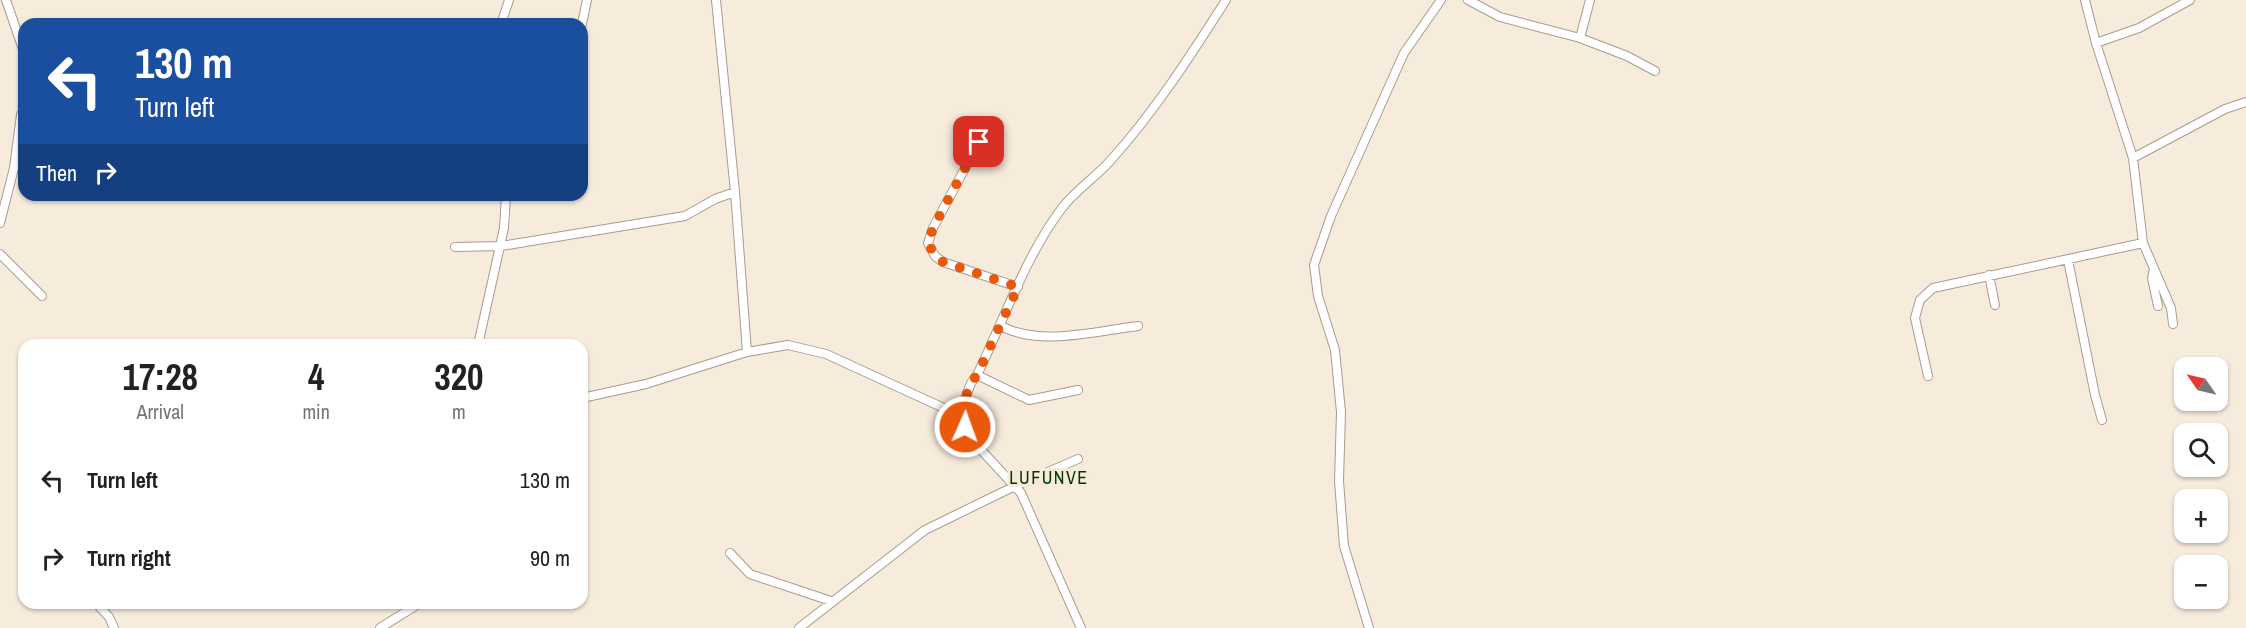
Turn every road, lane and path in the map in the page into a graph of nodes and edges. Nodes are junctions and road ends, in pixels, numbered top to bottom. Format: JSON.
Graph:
{"nodes":[{"id":1,"x":6,"y":0,"type":"edge"},
{"id":2,"x":509,"y":0,"type":"edge"},
{"id":3,"x":586,"y":0,"type":"edge"},
{"id":4,"x":716,"y":0,"type":"edge"},
{"id":5,"x":1226,"y":0,"type":"edge"},
{"id":6,"x":1441,"y":0,"type":"edge"},
{"id":7,"x":1468,"y":0,"type":"edge"},
{"id":8,"x":1590,"y":0,"type":"edge"},
{"id":9,"x":2085,"y":0,"type":"edge"},
{"id":10,"x":2190,"y":0,"type":"edge"},
{"id":11,"x":503,"y":18,"type":"edge"},
{"id":12,"x":583,"y":18,"type":"edge"},
{"id":13,"x":18,"y":35,"type":"edge"},
{"id":14,"x":1580,"y":38,"type":"junction"},
{"id":15,"x":2096,"y":43,"type":"junction"},
{"id":16,"x":1655,"y":71,"type":"dead end"},
{"id":17,"x":2246,"y":102,"type":"edge"},
{"id":18,"x":18,"y":138,"type":"edge"},
{"id":19,"x":979,"y":142,"type":"dead end"},
{"id":20,"x":2133,"y":158,"type":"junction"},
{"id":21,"x":735,"y":192,"type":"junction"},
{"id":22,"x":505,"y":201,"type":"edge"},
{"id":23,"x":0,"y":223,"type":"edge"},
{"id":24,"x":2143,"y":243,"type":"junction"},
{"id":25,"x":455,"y":246,"type":"dead end"},
{"id":26,"x":501,"y":246,"type":"junction"},
{"id":27,"x":0,"y":254,"type":"edge"},
{"id":28,"x":2068,"y":260,"type":"junction"},
{"id":29,"x":2154,"y":268,"type":"junction"},
{"id":30,"x":1989,"y":275,"type":"junction"},
{"id":31,"x":1018,"y":287,"type":"junction"},
{"id":32,"x":42,"y":296,"type":"dead end"},
{"id":33,"x":1995,"y":305,"type":"dead end"},
{"id":34,"x":2158,"y":306,"type":"dead end"},
{"id":35,"x":2173,"y":324,"type":"dead end"},
{"id":36,"x":1001,"y":326,"type":"junction"},
{"id":37,"x":1138,"y":326,"type":"dead end"},
{"id":38,"x":479,"y":339,"type":"edge"},
{"id":39,"x":747,"y":352,"type":"junction"},
{"id":40,"x":977,"y":375,"type":"junction"},
{"id":41,"x":1929,"y":376,"type":"dead end"},
{"id":42,"x":1078,"y":390,"type":"dead end"},
{"id":43,"x":588,"y":397,"type":"edge"},
{"id":44,"x":959,"y":415,"type":"junction"},
{"id":45,"x":2102,"y":420,"type":"dead end"},
{"id":46,"x":1078,"y":459,"type":"dead end"},
{"id":47,"x":1015,"y":486,"type":"junction"},
{"id":48,"x":730,"y":553,"type":"dead end"},
{"id":49,"x":831,"y":601,"type":"junction"},
{"id":50,"x":102,"y":609,"type":"edge"},
{"id":51,"x":410,"y":609,"type":"edge"},
{"id":52,"x":114,"y":628,"type":"edge"},
{"id":53,"x":380,"y":628,"type":"edge"},
{"id":54,"x":799,"y":628,"type":"edge"},
{"id":55,"x":1082,"y":628,"type":"edge"},
{"id":56,"x":1369,"y":628,"type":"edge"}],
"edges":[{"from":1,"to":13,"type":"street"},
{"from":2,"to":11,"type":"street"},
{"from":3,"to":12,"type":"street"},
{"from":4,"to":21,"type":"street"},
{"from":5,"to":31,"type":"street"},
{"from":6,"to":56,"type":"street"},
{"from":7,"to":14,"type":"street"},
{"from":8,"to":14,"type":"street"},
{"from":9,"to":15,"type":"street"},
{"from":10,"to":15,"type":"street"},
{"from":14,"to":16,"type":"street"},
{"from":15,"to":20,"type":"street"},
{"from":17,"to":20,"type":"street"},
{"from":18,"to":23,"type":"street"},
{"from":19,"to":31,"type":"street"},
{"from":20,"to":24,"type":"street"},
{"from":21,"to":26,"type":"street"},
{"from":21,"to":39,"type":"street"},
{"from":22,"to":26,"type":"street"},
{"from":24,"to":28,"type":"street"},
{"from":24,"to":29,"type":"street"},
{"from":25,"to":26,"type":"street"},
{"from":26,"to":38,"type":"street"},
{"from":27,"to":32,"type":"street"},
{"from":28,"to":30,"type":"street"},
{"from":28,"to":45,"type":"street"},
{"from":29,"to":34,"type":"street"},
{"from":29,"to":35,"type":"street"},
{"from":30,"to":33,"type":"street"},
{"from":30,"to":41,"type":"street"},
{"from":31,"to":36,"type":"street"},
{"from":36,"to":37,"type":"street"},
{"from":36,"to":40,"type":"street"},
{"from":39,"to":43,"type":"street"},
{"from":39,"to":44,"type":"street"},
{"from":40,"to":42,"type":"street"},
{"from":40,"to":44,"type":"street"},
{"from":44,"to":47,"type":"street"},
{"from":46,"to":47,"type":"street"},
{"from":47,"to":49,"type":"street"},
{"from":47,"to":55,"type":"street"},
{"from":48,"to":49,"type":"street"},
{"from":49,"to":54,"type":"street"},
{"from":50,"to":52,"type":"street"},
{"from":51,"to":53,"type":"street"}]}
